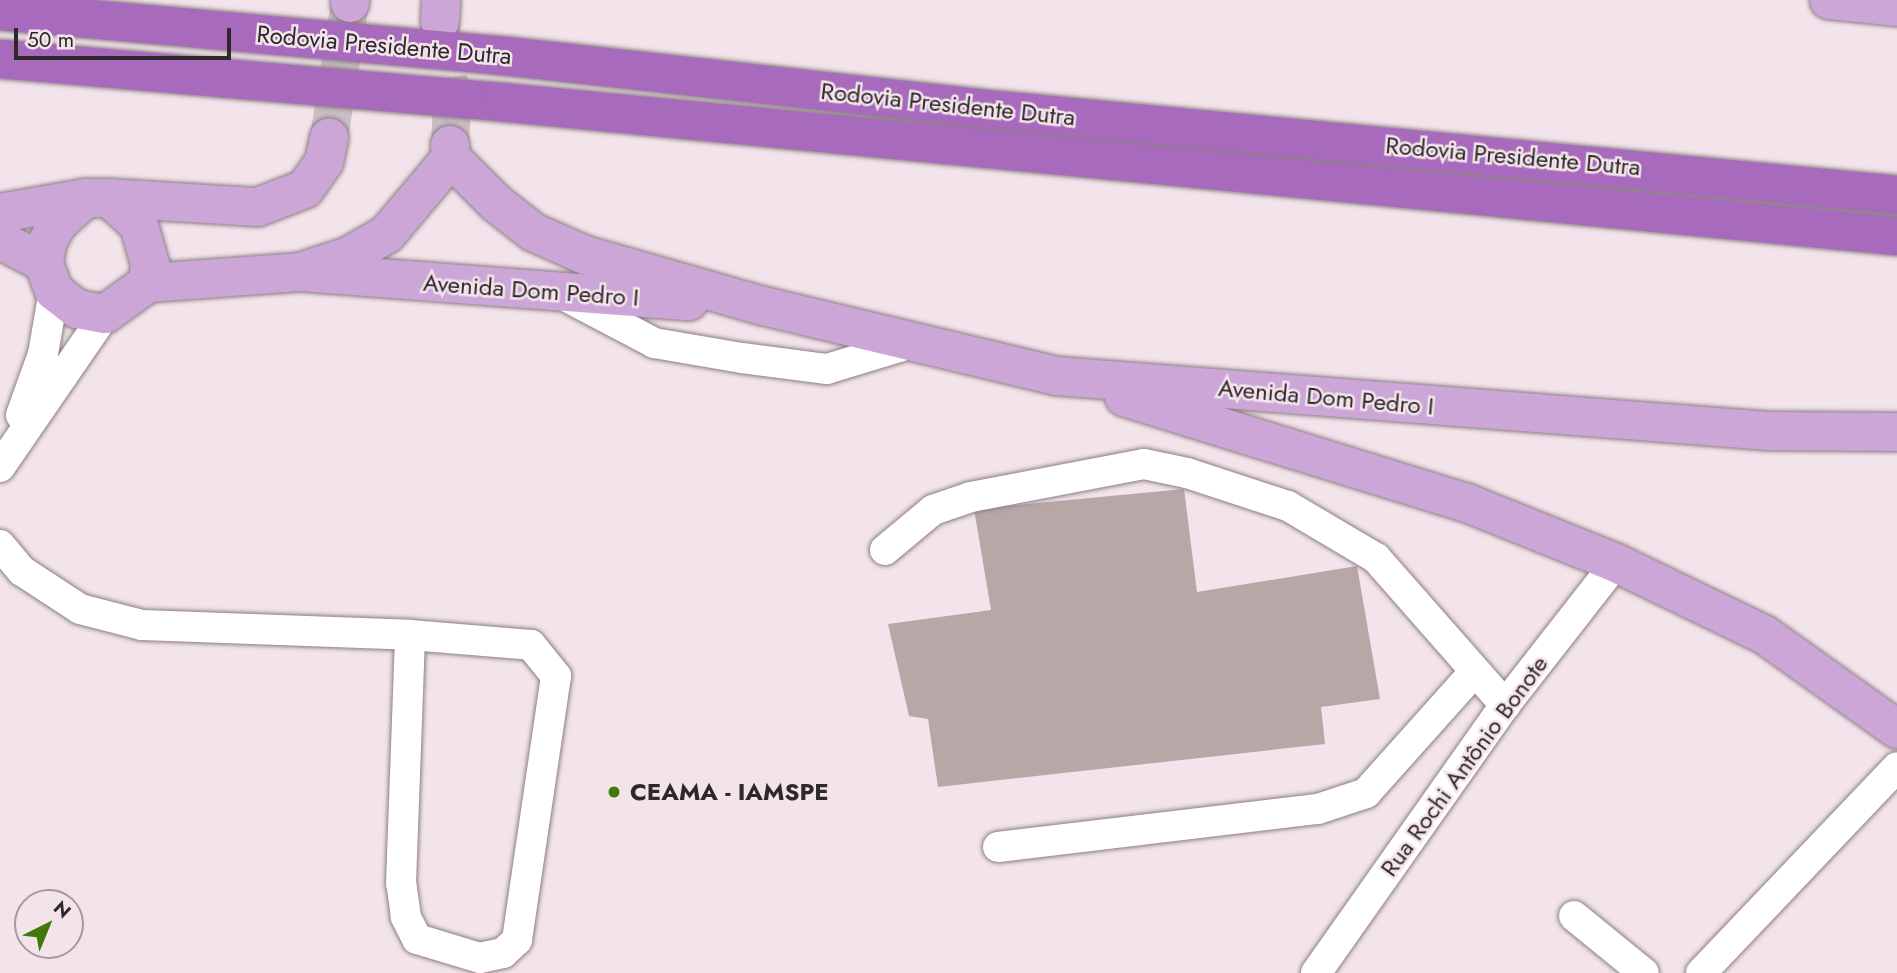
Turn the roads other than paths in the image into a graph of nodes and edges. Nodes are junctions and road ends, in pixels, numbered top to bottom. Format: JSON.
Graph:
{"nodes":[{"id":1,"x":1829,"y":0,"type":"edge"},
{"id":2,"x":1897,"y":7,"type":"edge"},
{"id":3,"x":0,"y":11,"type":"edge"},
{"id":4,"x":4,"y":60,"type":"edge"},
{"id":5,"x":329,"y":138,"type":"tunnel mouth"},
{"id":6,"x":1897,"y":195,"type":"edge"},
{"id":7,"x":97,"y":198,"type":"junction"},
{"id":8,"x":0,"y":213,"type":"edge"},
{"id":9,"x":1897,"y":236,"type":"edge"},
{"id":10,"x":0,"y":240,"type":"edge"},
{"id":11,"x":300,"y":272,"type":"junction"},
{"id":12,"x":49,"y":277,"type":"junction"},
{"id":13,"x":148,"y":283,"type":"junction"},
{"id":14,"x":559,"y":292,"type":"junction"},
{"id":15,"x":763,"y":306,"type":"junction"},
{"id":16,"x":105,"y":314,"type":"junction"},
{"id":17,"x":909,"y":344,"type":"junction"},
{"id":18,"x":1056,"y":376,"type":"junction"},
{"id":19,"x":1897,"y":432,"type":"edge"},
{"id":20,"x":0,"y":457,"type":"edge"},
{"id":21,"x":0,"y":467,"type":"edge"},
{"id":22,"x":0,"y":545,"type":"edge"},
{"id":23,"x":885,"y":550,"type":"dead end"},
{"id":24,"x":1616,"y":563,"type":"junction"},
{"id":25,"x":410,"y":635,"type":"junction"},
{"id":26,"x":1474,"y":672,"type":"junction"},
{"id":27,"x":1505,"y":705,"type":"junction"},
{"id":28,"x":1897,"y":729,"type":"edge"},
{"id":29,"x":1897,"y":767,"type":"edge"},
{"id":30,"x":998,"y":847,"type":"dead end"},
{"id":31,"x":1574,"y":916,"type":"dead end"},
{"id":32,"x":1316,"y":973,"type":"edge"},
{"id":33,"x":1644,"y":973,"type":"edge"},
{"id":34,"x":1701,"y":973,"type":"edge"}],
"edges":[{"from":1,"to":2,"type":"main road"},
{"from":3,"to":6,"type":"highway","name":"Rodovia Presidente Dutra"},
{"from":4,"to":9,"type":"highway","name":"Rodovia Presidente Dutra"},
{"from":5,"to":7,"type":"main road"},
{"from":7,"to":8,"type":"main road"},
{"from":7,"to":12,"type":"main road"},
{"from":7,"to":13,"type":"main road"},
{"from":10,"to":12,"type":"main road"},
{"from":11,"to":13,"type":"main road"},
{"from":11,"to":14,"type":"main road","name":"Avenida Dom Pedro I"},
{"from":11,"to":15,"type":"main road","name":"Avenida Dom Pedro I"},
{"from":12,"to":16,"type":"main road"},
{"from":12,"to":20,"type":"street"},
{"from":13,"to":16,"type":"main road"},
{"from":14,"to":15,"type":"main road","name":"Avenida Dom Pedro I"},
{"from":14,"to":17,"type":"street"},
{"from":15,"to":17,"type":"main road","name":"Avenida Dom Pedro I"},
{"from":16,"to":21,"type":"street"},
{"from":17,"to":18,"type":"main road","name":"Avenida Dom Pedro I"},
{"from":18,"to":19,"type":"main road","name":"Avenida Dom Pedro I"},
{"from":18,"to":24,"type":"main road"},
{"from":22,"to":25,"type":"street"},
{"from":23,"to":26,"type":"street"},
{"from":24,"to":27,"type":"street","name":"Rua Rochi Antônio Bonote"},
{"from":24,"to":28,"type":"main road"},
{"from":25,"to":25,"type":"street"},
{"from":26,"to":27,"type":"street"},
{"from":26,"to":30,"type":"street"},
{"from":27,"to":32,"type":"street","name":"Rua Rochi Antônio Bonote"},
{"from":29,"to":34,"type":"street"},
{"from":31,"to":33,"type":"street"}]}
